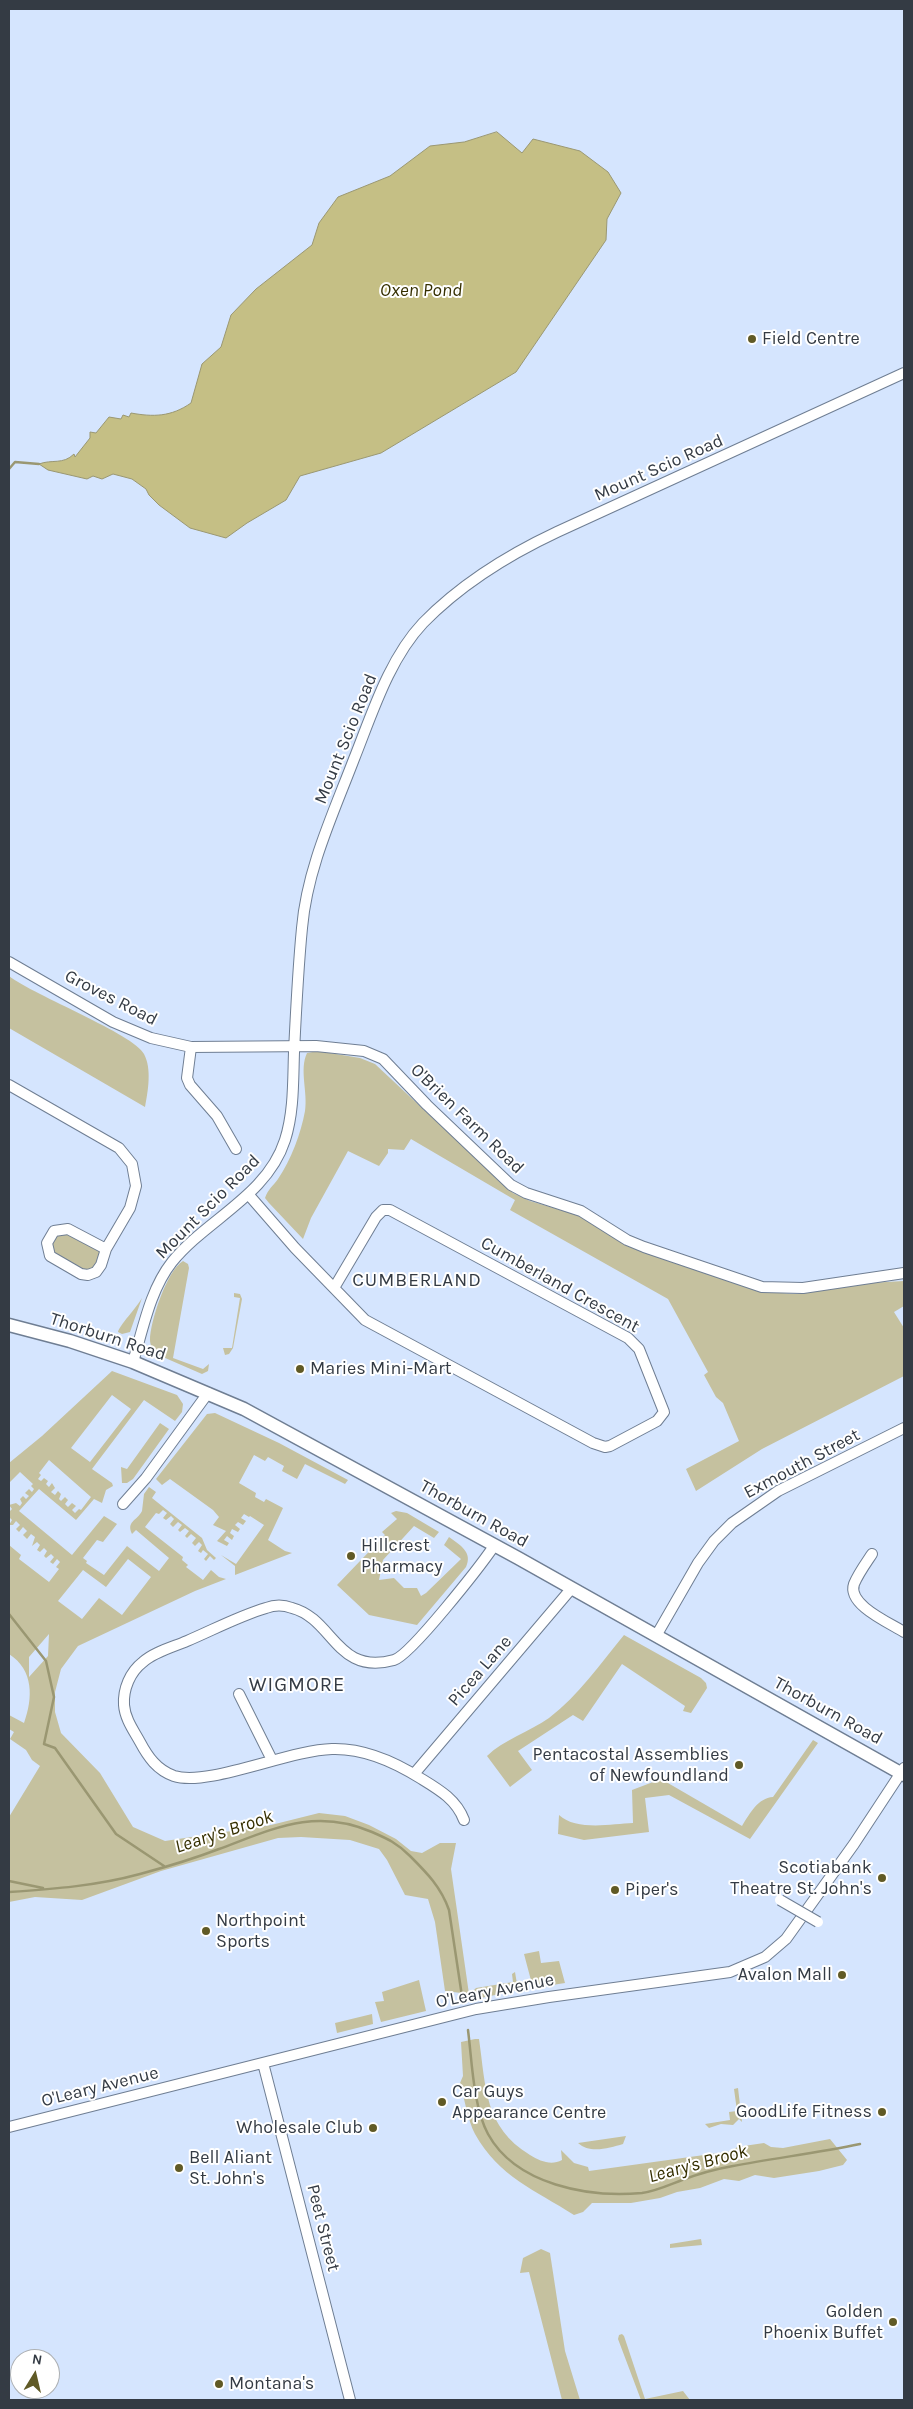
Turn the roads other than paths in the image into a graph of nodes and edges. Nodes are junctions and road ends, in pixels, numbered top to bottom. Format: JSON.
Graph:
{"nodes":[{"id":1,"x":904,"y":373,"type":"edge"},
{"id":2,"x":9,"y":962,"type":"edge"},
{"id":3,"x":294,"y":1046,"type":"junction"},
{"id":4,"x":191,"y":1047,"type":"junction"},
{"id":5,"x":10,"y":1089,"type":"edge"},
{"id":6,"x":236,"y":1149,"type":"dead end"},
{"id":7,"x":248,"y":1194,"type":"junction"},
{"id":8,"x":106,"y":1249,"type":"junction"},
{"id":9,"x":904,"y":1273,"type":"edge"},
{"id":10,"x":334,"y":1288,"type":"junction"},
{"id":11,"x":9,"y":1325,"type":"edge"},
{"id":12,"x":133,"y":1362,"type":"junction"},
{"id":13,"x":208,"y":1392,"type":"junction"},
{"id":14,"x":904,"y":1428,"type":"edge"},
{"id":15,"x":123,"y":1504,"type":"dead end"},
{"id":16,"x":494,"y":1546,"type":"junction"},
{"id":17,"x":872,"y":1554,"type":"dead end"},
{"id":18,"x":572,"y":1589,"type":"junction"},
{"id":19,"x":904,"y":1632,"type":"edge"},
{"id":20,"x":656,"y":1636,"type":"junction"},
{"id":21,"x":240,"y":1694,"type":"dead end"},
{"id":22,"x":272,"y":1760,"type":"junction"},
{"id":23,"x":903,"y":1772,"type":"edge"},
{"id":24,"x":414,"y":1774,"type":"junction"},
{"id":25,"x":464,"y":1820,"type":"dead end"},
{"id":26,"x":780,"y":1900,"type":"dead end"},
{"id":27,"x":818,"y":1922,"type":"dead end"},
{"id":28,"x":263,"y":2063,"type":"junction"},
{"id":29,"x":9,"y":2127,"type":"edge"},
{"id":30,"x":350,"y":2400,"type":"edge"}],
"edges":[{"from":1,"to":3,"type":"street","name":"Mount Scio Road"},
{"from":2,"to":4,"type":"street","name":"Groves Road"},
{"from":3,"to":4,"type":"street","name":"Groves Road"},
{"from":3,"to":7,"type":"street","name":"Mount Scio Road"},
{"from":3,"to":9,"type":"street","name":"O'Brien Farm Road"},
{"from":4,"to":6,"type":"street"},
{"from":5,"to":8,"type":"street"},
{"from":7,"to":10,"type":"street","name":"Cumberland Crescent"},
{"from":7,"to":12,"type":"street","name":"Mount Scio Road"},
{"from":8,"to":8,"type":"street"},
{"from":10,"to":10,"type":"street","name":"Cumberland Crescent"},
{"from":11,"to":12,"type":"main road","name":"Thorburn Road"},
{"from":12,"to":13,"type":"main road","name":"Thorburn Road"},
{"from":13,"to":15,"type":"street"},
{"from":13,"to":16,"type":"main road","name":"Thorburn Road"},
{"from":14,"to":20,"type":"street","name":"Exmouth Street"},
{"from":16,"to":18,"type":"main road","name":"Thorburn Road"},
{"from":16,"to":22,"type":"street"},
{"from":17,"to":19,"type":"street"},
{"from":18,"to":20,"type":"main road","name":"Thorburn Road"},
{"from":18,"to":24,"type":"street","name":"Picea Lane"},
{"from":20,"to":23,"type":"main road","name":"Thorburn Road"},
{"from":21,"to":22,"type":"street"},
{"from":22,"to":24,"type":"street"},
{"from":23,"to":28,"type":"street","name":"O'Leary Avenue"},
{"from":24,"to":25,"type":"street"},
{"from":26,"to":27,"type":"street","bridge":true},
{"from":28,"to":29,"type":"street","name":"O'Leary Avenue"},
{"from":28,"to":30,"type":"street","name":"Peet Street"}]}
